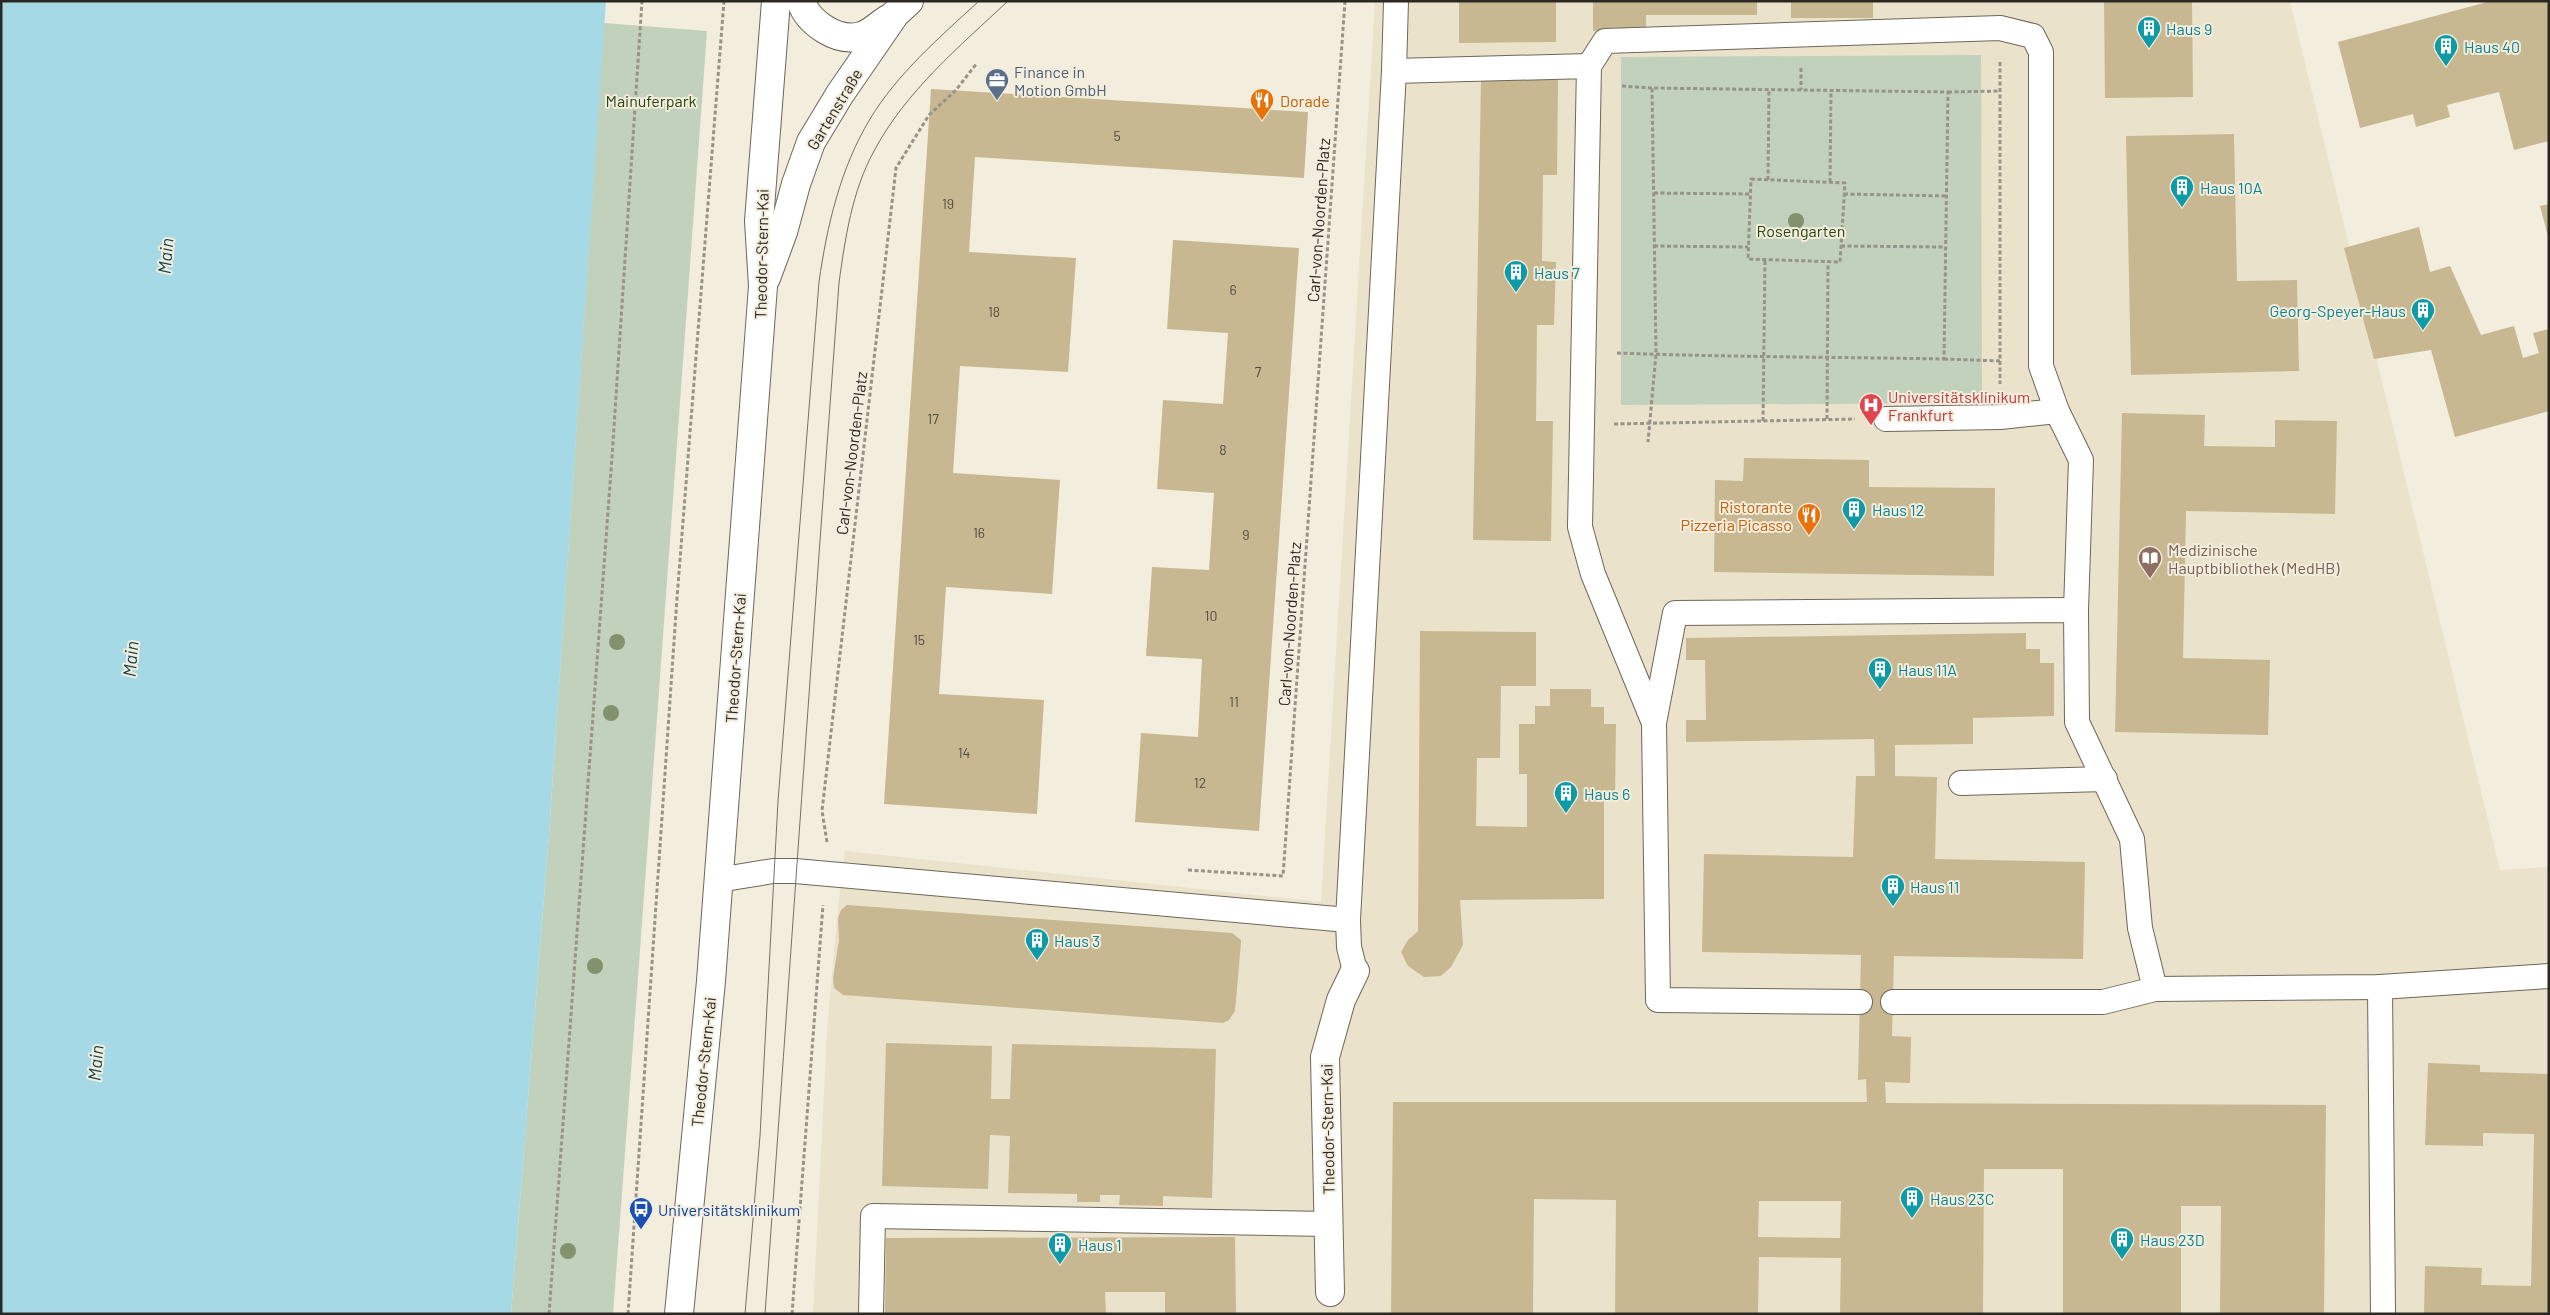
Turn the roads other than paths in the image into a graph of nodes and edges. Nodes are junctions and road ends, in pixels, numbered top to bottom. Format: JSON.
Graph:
{"nodes":[{"id":1,"x":776,"y":1,"type":"edge"},
{"id":2,"x":801,"y":1,"type":"edge"},
{"id":3,"x":1396,"y":1,"type":"edge"},
{"id":4,"x":902,"y":8,"type":"edge"},
{"id":5,"x":1589,"y":66,"type":"junction"},
{"id":6,"x":1394,"y":71,"type":"junction"},
{"id":7,"x":763,"y":286,"type":"junction"},
{"id":8,"x":2057,"y":411,"type":"junction"},
{"id":9,"x":1886,"y":419,"type":"road end"},
{"id":10,"x":2076,"y":610,"type":"junction"},
{"id":11,"x":1654,"y":723,"type":"junction"},
{"id":12,"x":2105,"y":779,"type":"junction"},
{"id":13,"x":1961,"y":783,"type":"dead end"},
{"id":14,"x":718,"y":880,"type":"junction"},
{"id":15,"x":1348,"y":920,"type":"junction"},
{"id":16,"x":1354,"y":971,"type":"joint"},
{"id":17,"x":2549,"y":976,"type":"edge"},
{"id":18,"x":2380,"y":987,"type":"junction"},
{"id":19,"x":2155,"y":990,"type":"junction"},
{"id":20,"x":1860,"y":1002,"type":"dead end"},
{"id":21,"x":1893,"y":1002,"type":"dead end"},
{"id":22,"x":1329,"y":1224,"type":"junction"},
{"id":23,"x":1330,"y":1292,"type":"dead end"},
{"id":24,"x":679,"y":1314,"type":"edge"},
{"id":25,"x":871,"y":1314,"type":"edge"},
{"id":26,"x":2384,"y":1314,"type":"edge"}],
"edges":[{"from":1,"to":7,"type":"main road","name":"Theodor-Stern-Kai"},
{"from":2,"to":4,"type":"main road"},
{"from":3,"to":6,"type":"lane"},
{"from":4,"to":7,"type":"main road","name":"Gartenstraße"},
{"from":5,"to":6,"type":"lane"},
{"from":5,"to":8,"type":"lane"},
{"from":5,"to":11,"type":"lane"},
{"from":6,"to":15,"type":"lane"},
{"from":7,"to":14,"type":"main road","name":"Theodor-Stern-Kai"},
{"from":8,"to":9,"type":"lane"},
{"from":8,"to":10,"type":"lane"},
{"from":10,"to":11,"type":"lane"},
{"from":10,"to":12,"type":"lane"},
{"from":11,"to":20,"type":"lane"},
{"from":12,"to":13,"type":"lane"},
{"from":12,"to":19,"type":"lane"},
{"from":14,"to":15,"type":"lane"},
{"from":14,"to":24,"type":"main road","name":"Theodor-Stern-Kai"},
{"from":15,"to":16,"type":"lane"},
{"from":16,"to":22,"type":"main road","name":"Theodor-Stern-Kai"},
{"from":17,"to":18,"type":"lane"},
{"from":18,"to":19,"type":"lane"},
{"from":18,"to":26,"type":"lane"},
{"from":19,"to":21,"type":"lane"},
{"from":22,"to":23,"type":"main road","name":"Theodor-Stern-Kai"},
{"from":22,"to":25,"type":"lane"}]}
